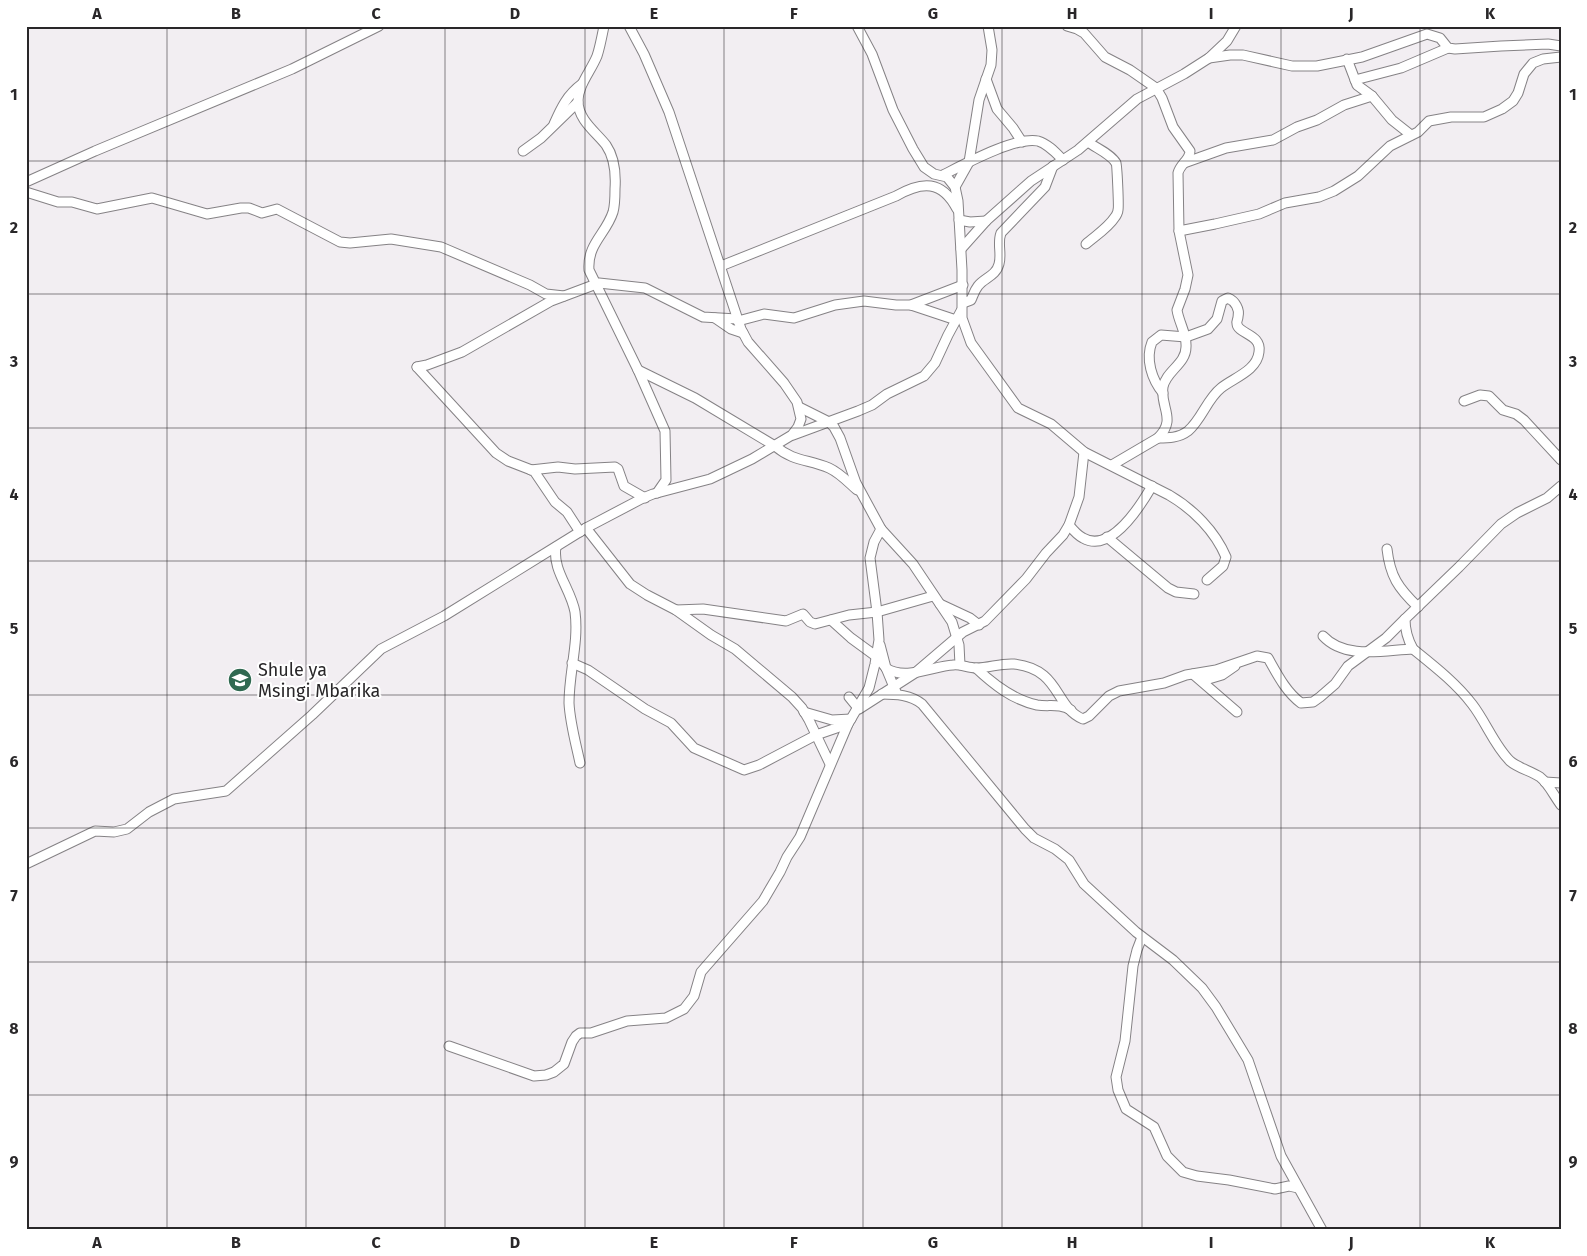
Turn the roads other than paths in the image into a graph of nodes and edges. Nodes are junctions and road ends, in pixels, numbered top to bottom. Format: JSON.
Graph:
{"nodes":[{"id":1,"x":379,"y":26,"type":"edge"},
{"id":2,"x":604,"y":26,"type":"edge"},
{"id":3,"x":629,"y":26,"type":"edge"},
{"id":4,"x":858,"y":26,"type":"edge"},
{"id":5,"x":988,"y":26,"type":"edge"},
{"id":6,"x":1067,"y":26,"type":"edge"},
{"id":7,"x":1236,"y":26,"type":"edge"},
{"id":8,"x":1561,"y":46,"type":"edge"},
{"id":9,"x":1448,"y":48,"type":"junction"},
{"id":10,"x":1561,"y":57,"type":"edge"},
{"id":11,"x":1209,"y":58,"type":"junction"},
{"id":12,"x":1347,"y":59,"type":"junction"},
{"id":13,"x":986,"y":79,"type":"junction"},
{"id":14,"x":1354,"y":80,"type":"junction"},
{"id":15,"x":582,"y":84,"type":"junction"},
{"id":16,"x":1156,"y":88,"type":"junction"},
{"id":17,"x":1372,"y":96,"type":"junction"},
{"id":18,"x":578,"y":102,"type":"junction"},
{"id":19,"x":552,"y":127,"type":"junction"},
{"id":20,"x":1411,"y":135,"type":"junction"},
{"id":21,"x":1022,"y":142,"type":"junction"},
{"id":22,"x":1088,"y":142,"type":"junction"},
{"id":23,"x":1190,"y":149,"type":"junction"},
{"id":24,"x":523,"y":151,"type":"dead end"},
{"id":25,"x":1205,"y":155,"type":"junction"},
{"id":26,"x":1063,"y":160,"type":"junction"},
{"id":27,"x":968,"y":162,"type":"junction"},
{"id":28,"x":1182,"y":164,"type":"junction"},
{"id":29,"x":1053,"y":166,"type":"junction"},
{"id":30,"x":942,"y":175,"type":"junction"},
{"id":31,"x":26,"y":182,"type":"edge"},
{"id":32,"x":955,"y":187,"type":"junction"},
{"id":33,"x":26,"y":192,"type":"edge"},
{"id":34,"x":958,"y":216,"type":"junction"},
{"id":35,"x":986,"y":221,"type":"junction"},
{"id":36,"x":1179,"y":230,"type":"junction"},
{"id":37,"x":1086,"y":244,"type":"dead end"},
{"id":38,"x":961,"y":248,"type":"junction"},
{"id":39,"x":721,"y":266,"type":"junction"},
{"id":40,"x":595,"y":284,"type":"junction"},
{"id":41,"x":962,"y":285,"type":"junction"},
{"id":42,"x":564,"y":296,"type":"junction"},
{"id":43,"x":911,"y":305,"type":"junction"},
{"id":44,"x":962,"y":307,"type":"junction"},
{"id":45,"x":715,"y":318,"type":"junction"},
{"id":46,"x":737,"y":320,"type":"junction"},
{"id":47,"x":956,"y":320,"type":"junction"},
{"id":48,"x":743,"y":333,"type":"junction"},
{"id":49,"x":1186,"y":337,"type":"junction"},
{"id":50,"x":638,"y":370,"type":"junction"},
{"id":51,"x":1163,"y":393,"type":"junction"},
{"id":52,"x":1464,"y":401,"type":"dead end"},
{"id":53,"x":799,"y":407,"type":"junction"},
{"id":54,"x":829,"y":422,"type":"junction"},
{"id":55,"x":792,"y":435,"type":"junction"},
{"id":56,"x":1158,"y":438,"type":"junction"},
{"id":57,"x":775,"y":446,"type":"junction"},
{"id":58,"x":1084,"y":452,"type":"junction"},
{"id":59,"x":1561,"y":460,"type":"edge"},
{"id":60,"x":1112,"y":465,"type":"junction"},
{"id":61,"x":531,"y":470,"type":"junction"},
{"id":62,"x":1152,"y":486,"type":"junction"},
{"id":63,"x":1561,"y":486,"type":"edge"},
{"id":64,"x":658,"y":493,"type":"junction"},
{"id":65,"x":863,"y":495,"type":"junction"},
{"id":66,"x":645,"y":498,"type":"junction"},
{"id":67,"x":1069,"y":525,"type":"junction"},
{"id":68,"x":881,"y":528,"type":"junction"},
{"id":69,"x":583,"y":530,"type":"junction"},
{"id":70,"x":1107,"y":537,"type":"junction"},
{"id":71,"x":556,"y":547,"type":"junction"},
{"id":72,"x":1387,"y":549,"type":"dead end"},
{"id":73,"x":1207,"y":580,"type":"dead end"},
{"id":74,"x":1194,"y":594,"type":"dead end"},
{"id":75,"x":930,"y":596,"type":"junction"},
{"id":76,"x":940,"y":604,"type":"junction"},
{"id":77,"x":1418,"y":607,"type":"junction"},
{"id":78,"x":676,"y":610,"type":"junction"},
{"id":79,"x":877,"y":612,"type":"junction"},
{"id":80,"x":1405,"y":619,"type":"junction"},
{"id":81,"x":832,"y":620,"type":"junction"},
{"id":82,"x":978,"y":625,"type":"junction"},
{"id":83,"x":1323,"y":636,"type":"dead end"},
{"id":84,"x":957,"y":638,"type":"junction"},
{"id":85,"x":879,"y":640,"type":"junction"},
{"id":86,"x":1414,"y":649,"type":"junction"},
{"id":87,"x":1368,"y":652,"type":"junction"},
{"id":88,"x":877,"y":657,"type":"junction"},
{"id":89,"x":1239,"y":662,"type":"junction"},
{"id":90,"x":572,"y":663,"type":"junction"},
{"id":91,"x":960,"y":665,"type":"junction"},
{"id":92,"x":886,"y":668,"type":"junction"},
{"id":93,"x":976,"y":668,"type":"junction"},
{"id":94,"x":915,"y":672,"type":"junction"},
{"id":95,"x":1194,"y":674,"type":"junction"},
{"id":96,"x":1202,"y":681,"type":"junction"},
{"id":97,"x":896,"y":690,"type":"junction"},
{"id":98,"x":849,"y":697,"type":"dead end"},
{"id":99,"x":1072,"y":711,"type":"junction"},
{"id":100,"x":804,"y":712,"type":"junction"},
{"id":101,"x":1237,"y":712,"type":"dead end"},
{"id":102,"x":854,"y":715,"type":"junction"},
{"id":103,"x":816,"y":736,"type":"junction"},
{"id":104,"x":580,"y":763,"type":"dead end"},
{"id":105,"x":830,"y":764,"type":"junction"},
{"id":106,"x":1545,"y":782,"type":"junction"},
{"id":107,"x":1561,"y":784,"type":"edge"},
{"id":108,"x":1561,"y":805,"type":"edge"},
{"id":109,"x":26,"y":864,"type":"edge"},
{"id":110,"x":1142,"y":937,"type":"junction"},
{"id":111,"x":449,"y":1046,"type":"dead end"},
{"id":112,"x":1298,"y":1188,"type":"junction"},
{"id":113,"x":1322,"y":1230,"type":"edge"}],
"edges":[{"from":1,"to":31,"type":"street"},
{"from":2,"to":15,"type":"street"},
{"from":3,"to":39,"type":"street"},
{"from":4,"to":30,"type":"street"},
{"from":5,"to":13,"type":"street"},
{"from":6,"to":16,"type":"street"},
{"from":7,"to":11,"type":"street"},
{"from":8,"to":9,"type":"street"},
{"from":9,"to":12,"type":"street"},
{"from":9,"to":14,"type":"street"},
{"from":10,"to":20,"type":"street"},
{"from":11,"to":12,"type":"street"},
{"from":11,"to":16,"type":"street"},
{"from":12,"to":14,"type":"street"},
{"from":13,"to":21,"type":"street"},
{"from":13,"to":27,"type":"street"},
{"from":14,"to":17,"type":"street"},
{"from":15,"to":18,"type":"street"},
{"from":15,"to":19,"type":"street"},
{"from":16,"to":22,"type":"street"},
{"from":16,"to":23,"type":"street"},
{"from":17,"to":20,"type":"street"},
{"from":17,"to":25,"type":"street"},
{"from":18,"to":19,"type":"street"},
{"from":18,"to":40,"type":"street"},
{"from":19,"to":24,"type":"street"},
{"from":20,"to":36,"type":"street"},
{"from":21,"to":26,"type":"street"},
{"from":21,"to":27,"type":"street"},
{"from":22,"to":26,"type":"street"},
{"from":22,"to":37,"type":"street"},
{"from":23,"to":25,"type":"street"},
{"from":23,"to":28,"type":"street"},
{"from":25,"to":28,"type":"street"},
{"from":26,"to":29,"type":"street"},
{"from":27,"to":30,"type":"street"},
{"from":27,"to":32,"type":"street"},
{"from":28,"to":36,"type":"street"},
{"from":29,"to":35,"type":"street"},
{"from":29,"to":44,"type":"street"},
{"from":30,"to":32,"type":"street"},
{"from":32,"to":34,"type":"street"},
{"from":33,"to":42,"type":"street"},
{"from":34,"to":35,"type":"street"},
{"from":34,"to":38,"type":"street"},
{"from":34,"to":39,"type":"street"},
{"from":35,"to":38,"type":"street"},
{"from":36,"to":49,"type":"street"},
{"from":38,"to":41,"type":"street"},
{"from":39,"to":46,"type":"street"},
{"from":40,"to":42,"type":"street"},
{"from":40,"to":45,"type":"street"},
{"from":40,"to":50,"type":"street"},
{"from":41,"to":43,"type":"street"},
{"from":41,"to":44,"type":"street"},
{"from":42,"to":61,"type":"street"},
{"from":43,"to":46,"type":"street"},
{"from":43,"to":47,"type":"street"},
{"from":44,"to":47,"type":"street"},
{"from":44,"to":58,"type":"street"},
{"from":45,"to":46,"type":"street"},
{"from":45,"to":48,"type":"street"},
{"from":46,"to":48,"type":"street"},
{"from":47,"to":54,"type":"street"},
{"from":48,"to":53,"type":"street"},
{"from":49,"to":51,"type":"street"},
{"from":49,"to":51,"type":"street"},
{"from":49,"to":56,"type":"street"},
{"from":50,"to":57,"type":"street"},
{"from":50,"to":64,"type":"street"},
{"from":51,"to":56,"type":"street"},
{"from":52,"to":59,"type":"street"},
{"from":53,"to":54,"type":"street"},
{"from":53,"to":55,"type":"street"},
{"from":54,"to":55,"type":"street"},
{"from":54,"to":65,"type":"street"},
{"from":55,"to":57,"type":"street"},
{"from":56,"to":60,"type":"street"},
{"from":57,"to":64,"type":"street"},
{"from":57,"to":65,"type":"street"},
{"from":58,"to":60,"type":"street"},
{"from":58,"to":67,"type":"street"},
{"from":60,"to":62,"type":"street"},
{"from":61,"to":66,"type":"street"},
{"from":61,"to":69,"type":"street"},
{"from":62,"to":70,"type":"street"},
{"from":62,"to":73,"type":"street"},
{"from":63,"to":77,"type":"street"},
{"from":64,"to":66,"type":"street"},
{"from":65,"to":68,"type":"street"},
{"from":66,"to":69,"type":"street"},
{"from":67,"to":70,"type":"street"},
{"from":67,"to":82,"type":"street"},
{"from":68,"to":75,"type":"street"},
{"from":68,"to":79,"type":"street"},
{"from":69,"to":71,"type":"street"},
{"from":69,"to":78,"type":"street"},
{"from":70,"to":74,"type":"street"},
{"from":71,"to":90,"type":"street"},
{"from":71,"to":109,"type":"street"},
{"from":72,"to":77,"type":"street"},
{"from":75,"to":76,"type":"street"},
{"from":75,"to":79,"type":"street"},
{"from":76,"to":82,"type":"street"},
{"from":76,"to":84,"type":"street"},
{"from":77,"to":80,"type":"street"},
{"from":78,"to":81,"type":"street"},
{"from":78,"to":100,"type":"street"},
{"from":79,"to":81,"type":"street"},
{"from":79,"to":85,"type":"street"},
{"from":80,"to":86,"type":"street"},
{"from":80,"to":87,"type":"street"},
{"from":81,"to":88,"type":"street"},
{"from":82,"to":84,"type":"street"},
{"from":83,"to":87,"type":"street"},
{"from":84,"to":91,"type":"street"},
{"from":84,"to":94,"type":"street"},
{"from":85,"to":88,"type":"street"},
{"from":85,"to":92,"type":"street"},
{"from":86,"to":87,"type":"street"},
{"from":86,"to":106,"type":"street"},
{"from":87,"to":89,"type":"street"},
{"from":88,"to":92,"type":"street"},
{"from":88,"to":102,"type":"street"},
{"from":89,"to":95,"type":"street"},
{"from":89,"to":96,"type":"street"},
{"from":90,"to":103,"type":"street"},
{"from":90,"to":104,"type":"street"},
{"from":91,"to":93,"type":"street"},
{"from":91,"to":94,"type":"street"},
{"from":92,"to":94,"type":"street"},
{"from":92,"to":97,"type":"street"},
{"from":93,"to":99,"type":"street"},
{"from":93,"to":99,"type":"street"},
{"from":94,"to":97,"type":"street"},
{"from":95,"to":96,"type":"street"},
{"from":95,"to":99,"type":"street"},
{"from":96,"to":101,"type":"street"},
{"from":97,"to":102,"type":"street"},
{"from":97,"to":110,"type":"street"},
{"from":98,"to":102,"type":"street"},
{"from":100,"to":102,"type":"street"},
{"from":100,"to":103,"type":"street"},
{"from":102,"to":103,"type":"street"},
{"from":102,"to":105,"type":"street"},
{"from":103,"to":105,"type":"street"},
{"from":105,"to":111,"type":"street"},
{"from":106,"to":107,"type":"street"},
{"from":106,"to":108,"type":"street"},
{"from":110,"to":112,"type":"street"},
{"from":110,"to":112,"type":"street"},
{"from":112,"to":113,"type":"street"}]}
